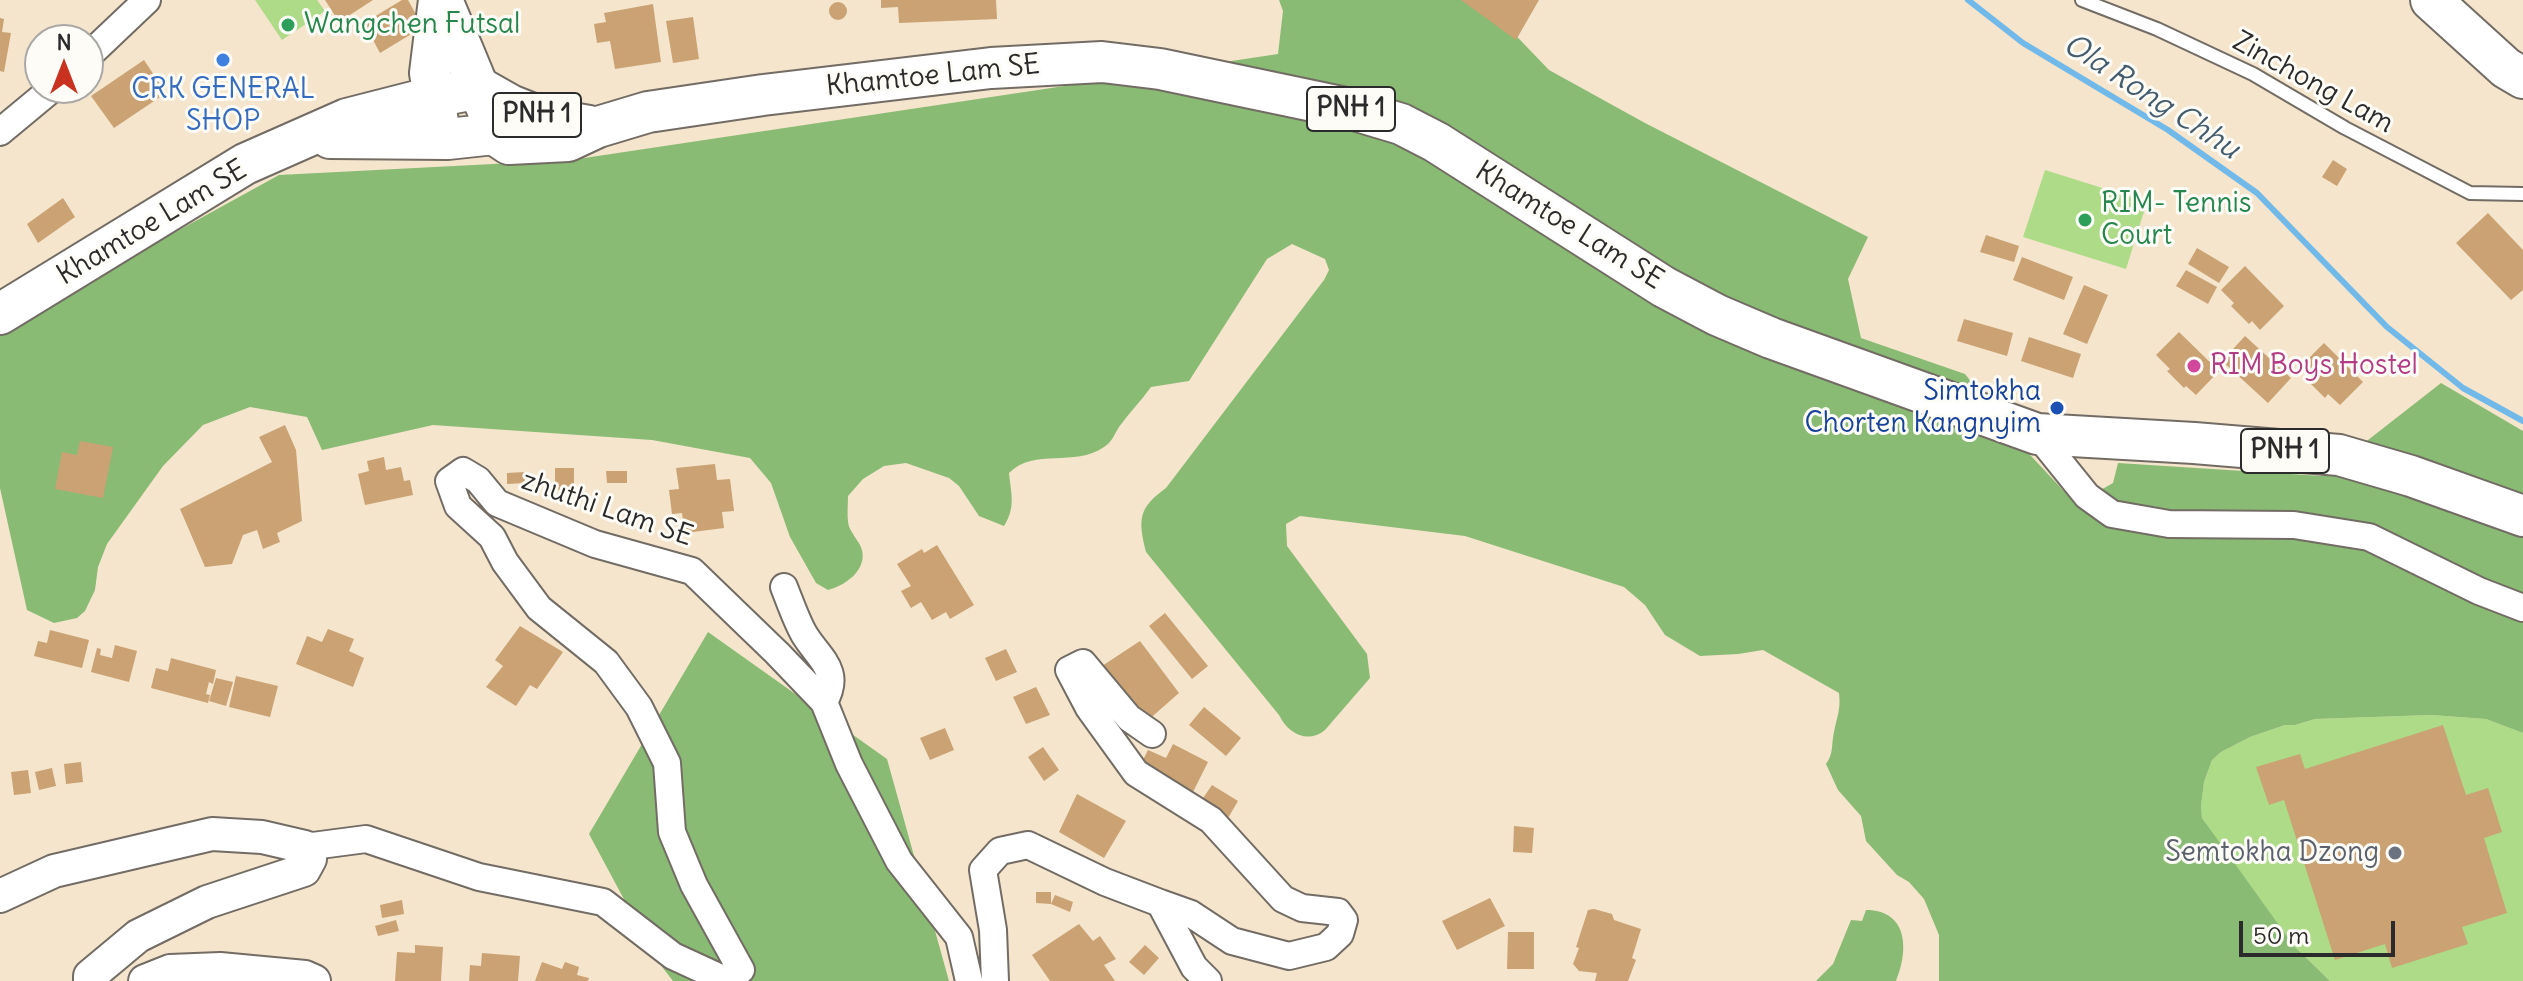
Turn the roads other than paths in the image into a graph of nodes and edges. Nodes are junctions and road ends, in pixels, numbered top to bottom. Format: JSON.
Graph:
{"nodes":[{"id":1,"x":147,"y":0,"type":"edge"},
{"id":2,"x":440,"y":0,"type":"edge"},
{"id":3,"x":2082,"y":0,"type":"edge"},
{"id":4,"x":2431,"y":0,"type":"edge"},
{"id":5,"x":104,"y":41,"type":"edge"},
{"id":6,"x":2523,"y":78,"type":"edge"},
{"id":7,"x":480,"y":88,"type":"junction"},
{"id":8,"x":433,"y":97,"type":"junction"},
{"id":9,"x":10,"y":108,"type":"edge"},
{"id":10,"x":598,"y":127,"type":"junction"},
{"id":11,"x":0,"y":132,"type":"edge"},
{"id":12,"x":494,"y":134,"type":"junction"},
{"id":13,"x":306,"y":137,"type":"junction"},
{"id":14,"x":448,"y":139,"type":"junction"},
{"id":15,"x":2523,"y":194,"type":"edge"},
{"id":16,"x":0,"y":314,"type":"edge"},
{"id":17,"x":2037,"y":434,"type":"junction"},
{"id":18,"x":2523,"y":516,"type":"edge"},
{"id":19,"x":784,"y":587,"type":"dead end"},
{"id":20,"x":2523,"y":608,"type":"edge"},
{"id":21,"x":824,"y":702,"type":"junction"},
{"id":22,"x":1152,"y":734,"type":"dead end"},
{"id":23,"x":305,"y":847,"type":"junction"},
{"id":24,"x":0,"y":896,"type":"edge"},
{"id":25,"x":1160,"y":903,"type":"junction"},
{"id":26,"x":90,"y":981,"type":"edge"},
{"id":27,"x":145,"y":981,"type":"edge"},
{"id":28,"x":314,"y":981,"type":"edge"},
{"id":29,"x":969,"y":981,"type":"edge"},
{"id":30,"x":995,"y":981,"type":"edge"},
{"id":31,"x":1208,"y":981,"type":"edge"}],
"edges":[{"from":1,"to":5,"type":"street"},
{"from":2,"to":7,"type":"main road","number":"PNH 1"},
{"from":2,"to":8,"type":"main road","number":"PNH 1"},
{"from":3,"to":15,"type":"lane","name":"Zinchong Lam"},
{"from":4,"to":6,"type":"main road"},
{"from":7,"to":8,"type":"main road","name":"Khamtoe Lam SE"},
{"from":7,"to":10,"type":"main road","name":"Khamtoe Lam SE","number":"PNH 1"},
{"from":7,"to":12,"type":"main road"},
{"from":8,"to":13,"type":"main road","name":"Khamtoe Lam SE"},
{"from":8,"to":14,"type":"main road","number":"PNH 1"},
{"from":9,"to":11,"type":"street"},
{"from":10,"to":12,"type":"main road","name":"Khamtoe Lam SE","number":"PNH 1"},
{"from":10,"to":17,"type":"main road","name":"Khamtoe Lam SE","number":"PNH 1"},
{"from":12,"to":14,"type":"main road","number":"PNH 1"},
{"from":13,"to":14,"type":"main road","name":"Khamtoe Lam SE"},
{"from":13,"to":16,"type":"main road","name":"Khamtoe Lam SE"},
{"from":17,"to":18,"type":"main road","name":"Khamtoe Lam SE","number":"PNH 1"},
{"from":17,"to":20,"type":"street"},
{"from":19,"to":21,"type":"street"},
{"from":21,"to":23,"type":"street","name":"zhuthi Lam SE"},
{"from":21,"to":29,"type":"street","name":"zhuthi Lam SE"},
{"from":22,"to":25,"type":"street"},
{"from":23,"to":24,"type":"street"},
{"from":23,"to":26,"type":"street"},
{"from":25,"to":30,"type":"street"},
{"from":25,"to":31,"type":"street"},
{"from":27,"to":28,"type":"street"}]}
